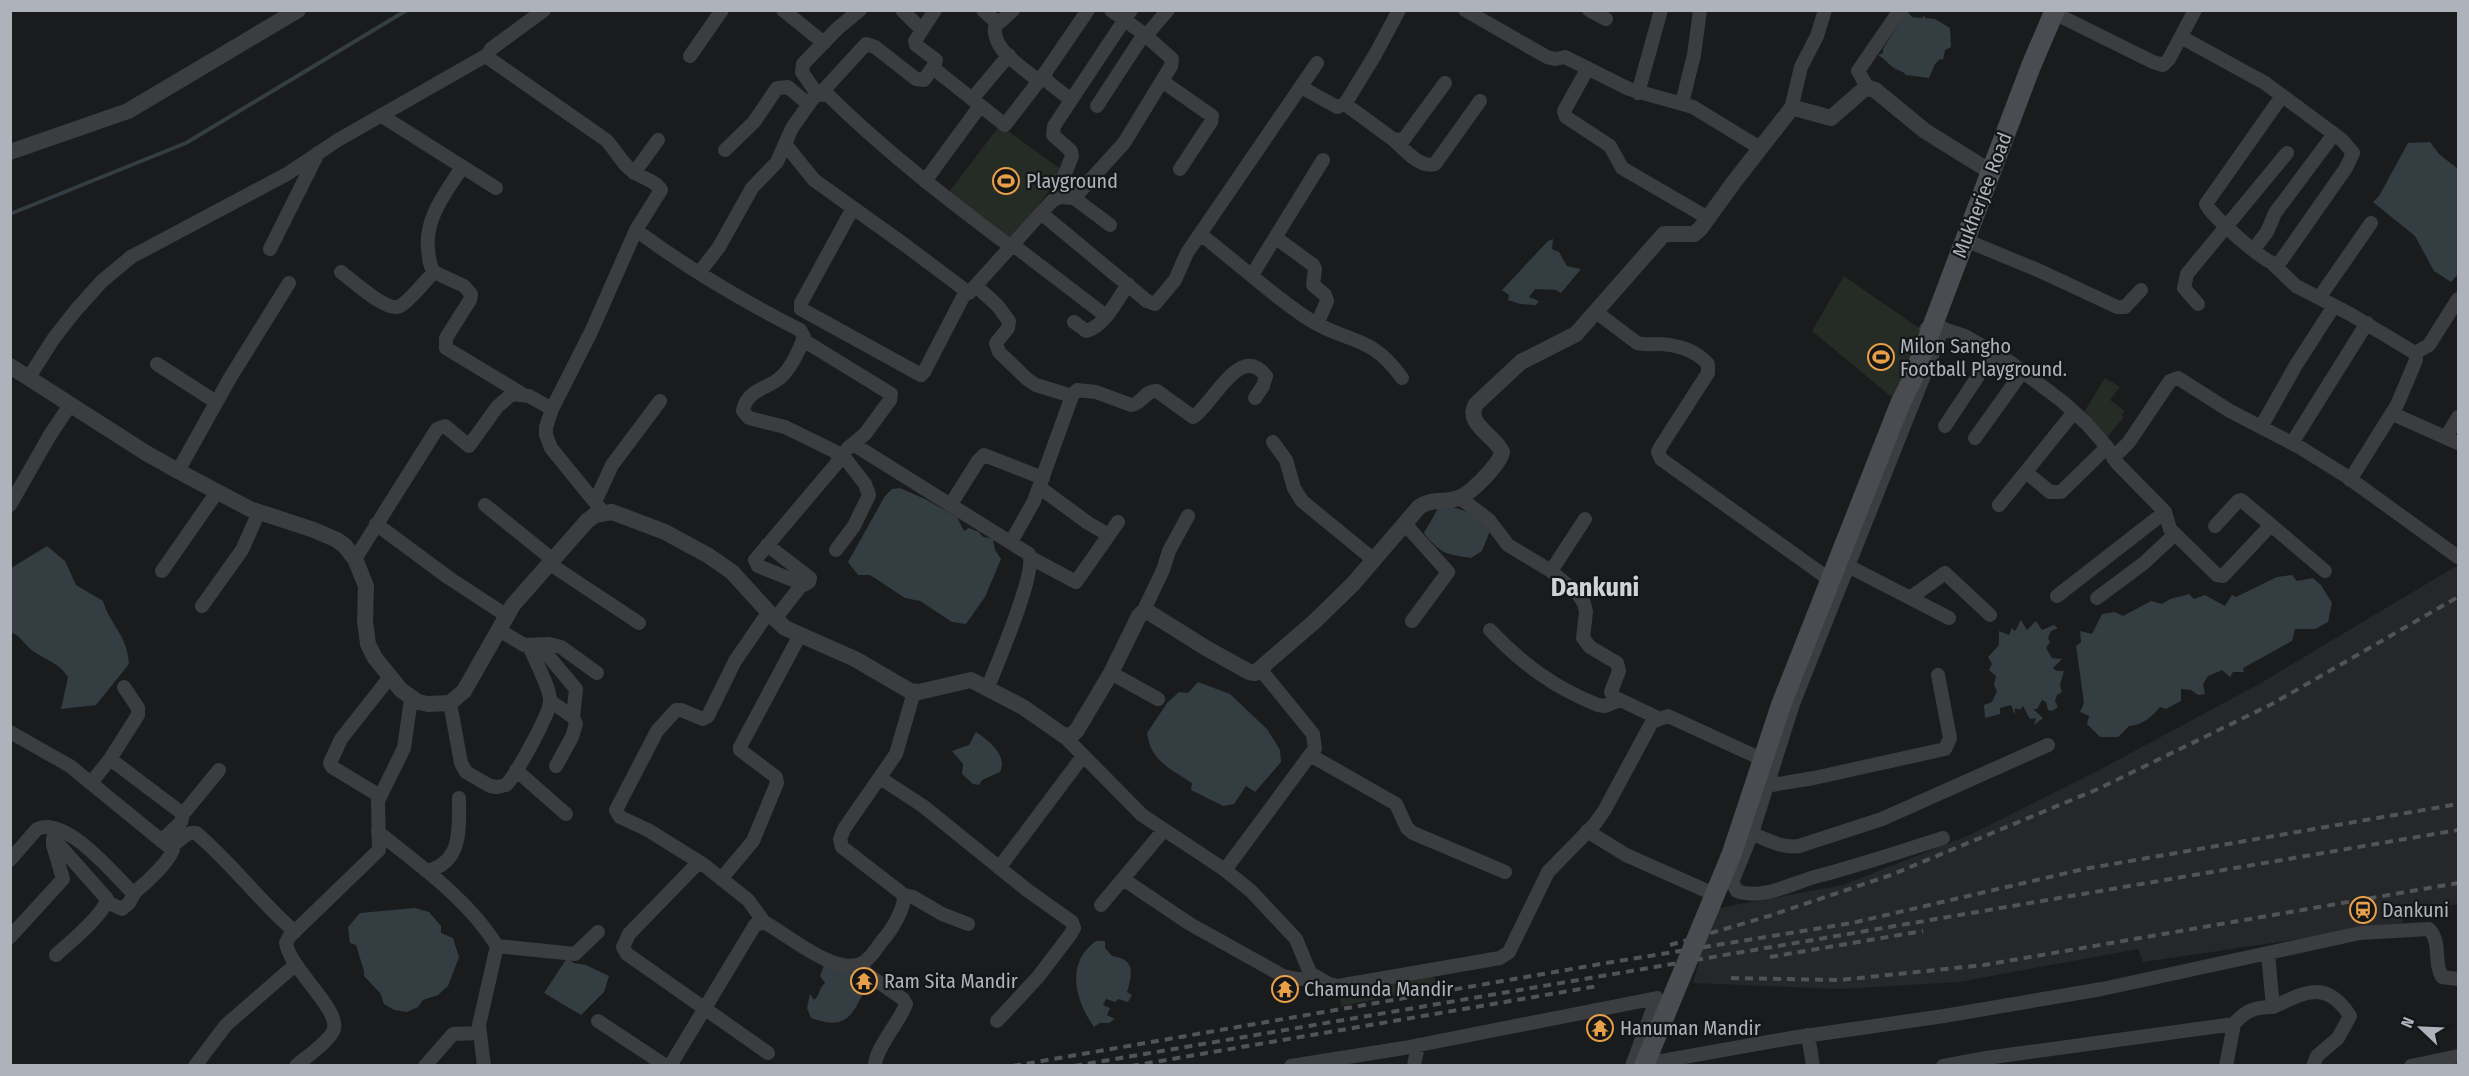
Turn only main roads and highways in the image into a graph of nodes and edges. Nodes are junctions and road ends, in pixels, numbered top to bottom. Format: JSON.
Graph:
{"nodes":[{"id":1,"x":2055,"y":12,"type":"edge"},
{"id":2,"x":1651,"y":1064,"type":"edge"}],
"edges":[{"from":1,"to":2,"type":"main road","name":"Mukherjee Road","bridge":true}]}
